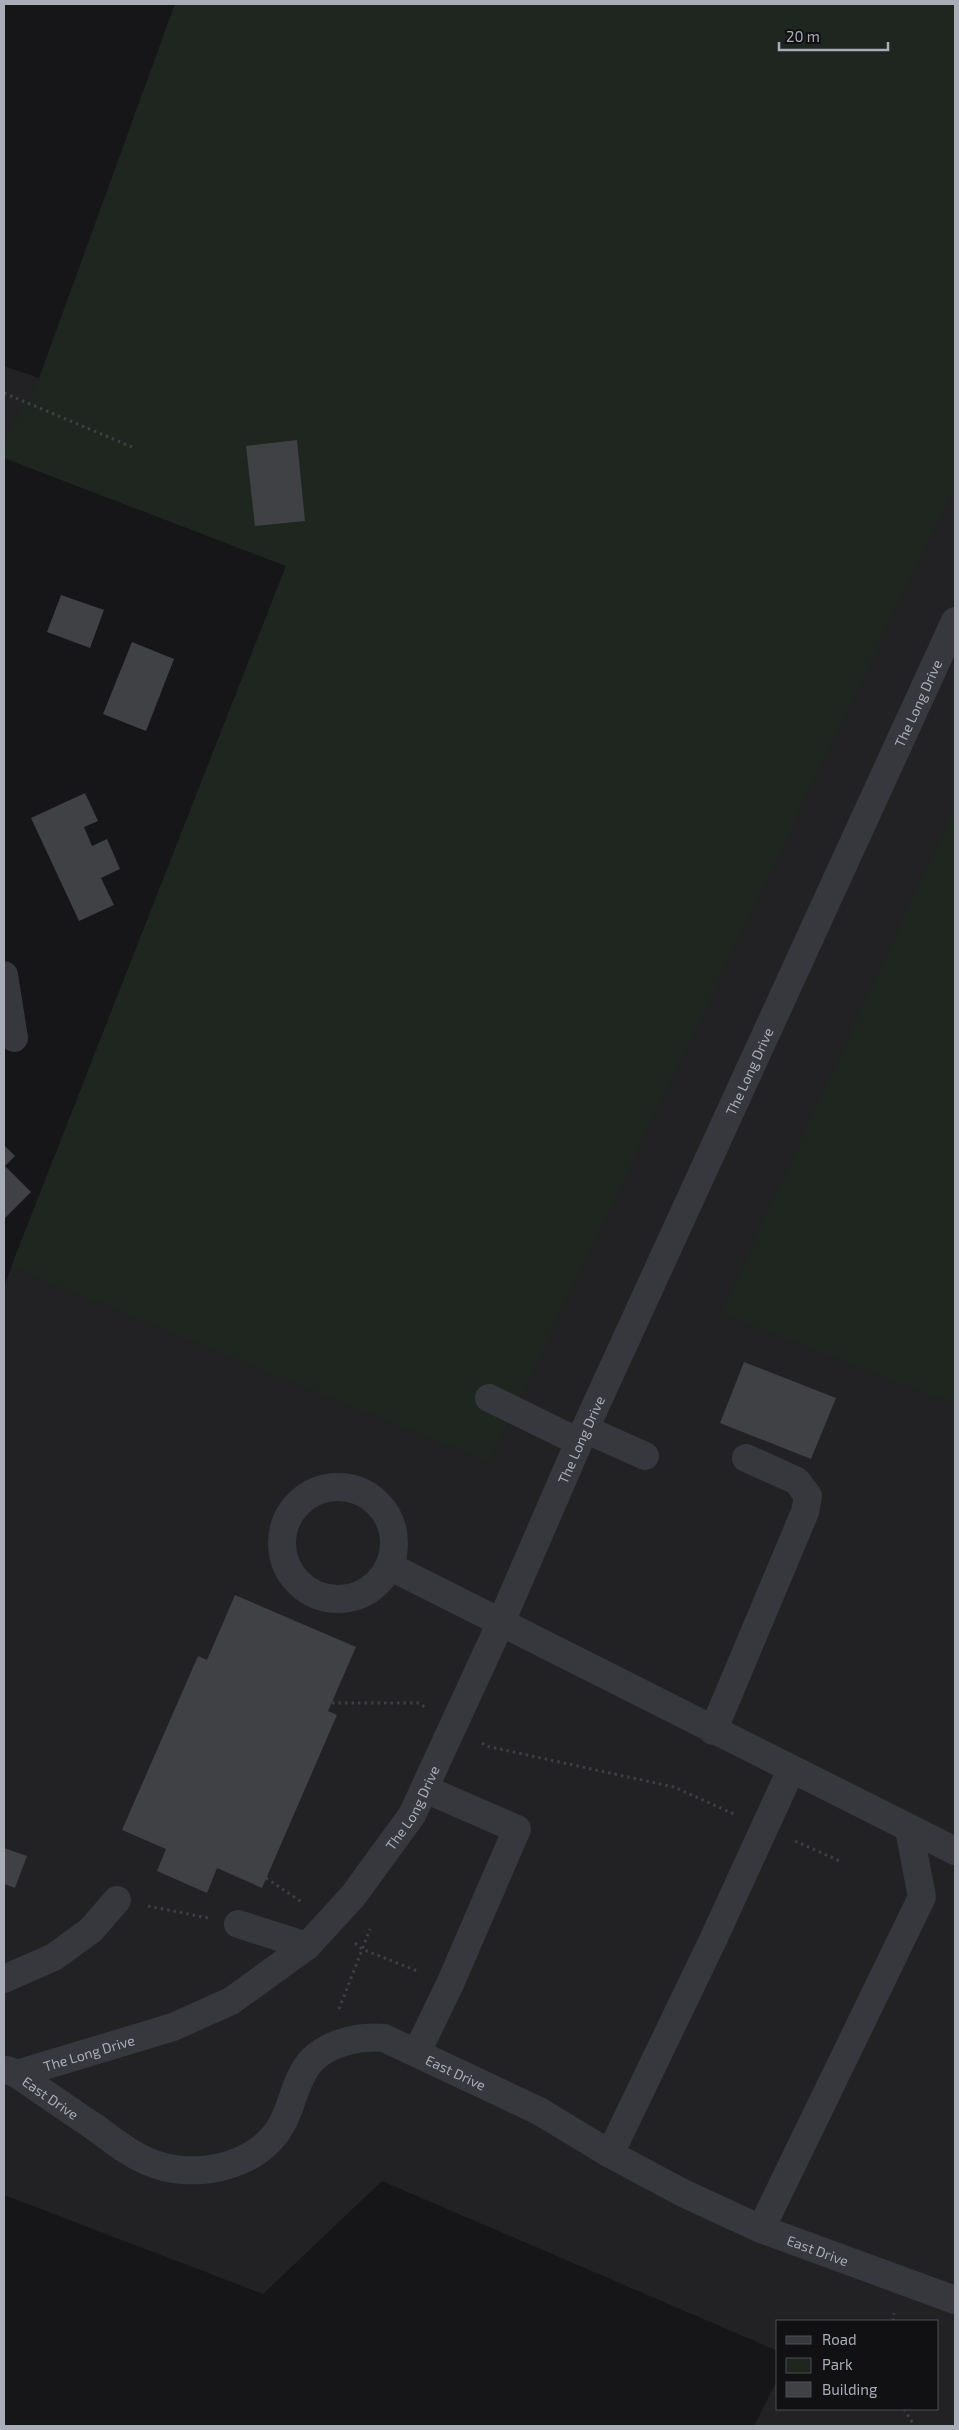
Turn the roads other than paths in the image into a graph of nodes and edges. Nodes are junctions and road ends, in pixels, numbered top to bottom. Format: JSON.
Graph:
{"nodes":[{"id":1,"x":955,"y":621,"type":"edge"},
{"id":2,"x":4,"y":975,"type":"edge"},
{"id":3,"x":14,"y":1038,"type":"dead end"},
{"id":4,"x":489,"y":1398,"type":"dead end"},
{"id":5,"x":582,"y":1435,"type":"junction"},
{"id":6,"x":645,"y":1456,"type":"dead end"},
{"id":7,"x":746,"y":1458,"type":"dead end"},
{"id":8,"x":389,"y":1566,"type":"junction"},
{"id":9,"x":502,"y":1622,"type":"junction"},
{"id":10,"x":713,"y":1730,"type":"junction"},
{"id":11,"x":791,"y":1770,"type":"junction"},
{"id":12,"x":425,"y":1789,"type":"junction"},
{"id":13,"x":909,"y":1829,"type":"junction"},
{"id":14,"x":955,"y":1851,"type":"edge"},
{"id":15,"x":117,"y":1900,"type":"road end"},
{"id":16,"x":238,"y":1924,"type":"road end"},
{"id":17,"x":307,"y":1946,"type":"junction"},
{"id":18,"x":4,"y":1979,"type":"edge"},
{"id":19,"x":417,"y":2052,"type":"junction"},
{"id":20,"x":11,"y":2072,"type":"edge"},
{"id":21,"x":610,"y":2154,"type":"junction"},
{"id":22,"x":761,"y":2228,"type":"junction"},
{"id":23,"x":955,"y":2300,"type":"edge"}],
"edges":[{"from":1,"to":5,"type":"street","name":"The Long Drive"},
{"from":2,"to":3,"type":"street"},
{"from":4,"to":5,"type":"street"},
{"from":5,"to":6,"type":"street"},
{"from":5,"to":9,"type":"street","name":"The Long Drive"},
{"from":7,"to":10,"type":"street"},
{"from":8,"to":8,"type":"street"},
{"from":8,"to":9,"type":"street"},
{"from":9,"to":10,"type":"street"},
{"from":9,"to":12,"type":"street","name":"The Long Drive"},
{"from":10,"to":11,"type":"street"},
{"from":11,"to":13,"type":"street"},
{"from":11,"to":21,"type":"street"},
{"from":12,"to":17,"type":"street","name":"The Long Drive"},
{"from":12,"to":19,"type":"street"},
{"from":13,"to":14,"type":"street"},
{"from":13,"to":22,"type":"street"},
{"from":15,"to":18,"type":"street"},
{"from":16,"to":17,"type":"street"},
{"from":17,"to":20,"type":"street","name":"The Long Drive"},
{"from":19,"to":20,"type":"street","name":"East Drive"},
{"from":19,"to":21,"type":"street","name":"East Drive"},
{"from":21,"to":22,"type":"street","name":"East Drive"},
{"from":22,"to":23,"type":"street","name":"East Drive"}]}
